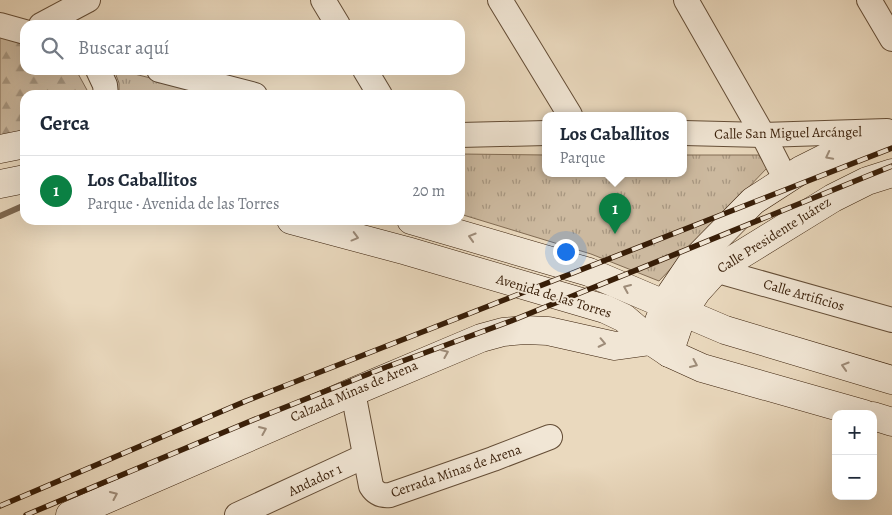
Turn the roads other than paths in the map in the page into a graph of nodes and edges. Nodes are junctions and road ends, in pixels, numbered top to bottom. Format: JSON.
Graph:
{"nodes":[{"id":1,"x":88,"y":0,"type":"edge"},
{"id":2,"x":323,"y":0,"type":"edge"},
{"id":3,"x":500,"y":0,"type":"edge"},
{"id":4,"x":686,"y":0,"type":"edge"},
{"id":5,"x":869,"y":0,"type":"edge"},
{"id":6,"x":50,"y":20,"type":"edge"},
{"id":7,"x":335,"y":20,"type":"edge"},
{"id":8,"x":0,"y":25,"type":"edge"},
{"id":9,"x":20,"y":31,"type":"edge"},
{"id":10,"x":892,"y":39,"type":"edge"},
{"id":11,"x":100,"y":75,"type":"edge"},
{"id":12,"x":178,"y":75,"type":"edge"},
{"id":13,"x":369,"y":75,"type":"edge"},
{"id":14,"x":106,"y":90,"type":"edge"},
{"id":15,"x":236,"y":90,"type":"edge"},
{"id":16,"x":377,"y":90,"type":"edge"},
{"id":17,"x":568,"y":112,"type":"edge"},
{"id":18,"x":542,"y":132,"type":"edge"},
{"id":19,"x":687,"y":133,"type":"edge"},
{"id":20,"x":892,"y":133,"type":"edge"},
{"id":21,"x":465,"y":135,"type":"edge"},
{"id":22,"x":763,"y":135,"type":"junction"},
{"id":23,"x":20,"y":145,"type":"edge"},
{"id":24,"x":0,"y":149,"type":"edge"},
{"id":25,"x":892,"y":173,"type":"edge"},
{"id":26,"x":20,"y":180,"type":"edge"},
{"id":27,"x":786,"y":180,"type":"junction"},
{"id":28,"x":0,"y":184,"type":"edge"},
{"id":29,"x":310,"y":225,"type":"edge"},
{"id":30,"x":443,"y":225,"type":"edge"},
{"id":31,"x":704,"y":267,"type":"junction"},
{"id":32,"x":675,"y":308,"type":"junction"},
{"id":33,"x":892,"y":320,"type":"edge"},
{"id":34,"x":660,"y":347,"type":"junction"},
{"id":35,"x":892,"y":380,"type":"edge"},
{"id":36,"x":353,"y":392,"type":"junction"},
{"id":37,"x":850,"y":410,"type":"edge"},
{"id":38,"x":877,"y":417,"type":"edge"},
{"id":39,"x":892,"y":422,"type":"edge"},
{"id":40,"x":550,"y":437,"type":"dead end"},
{"id":41,"x":365,"y":456,"type":"junction"},
{"id":42,"x":70,"y":515,"type":"edge"},
{"id":43,"x":237,"y":515,"type":"edge"}],
"edges":[{"from":1,"to":6,"type":"street"},
{"from":2,"to":7,"type":"street"},
{"from":3,"to":17,"type":"street"},
{"from":4,"to":22,"type":"street"},
{"from":5,"to":10,"type":"street"},
{"from":8,"to":9,"type":"street"},
{"from":11,"to":14,"type":"street"},
{"from":12,"to":15,"type":"street"},
{"from":13,"to":16,"type":"street"},
{"from":18,"to":21,"type":"street"},
{"from":19,"to":22,"type":"street","name":"Calle San Miguel Arcángel"},
{"from":20,"to":22,"type":"street","name":"Calle San Miguel Arcángel"},
{"from":20,"to":27,"type":"street","name":"Calle Presidente Juárez","one_way":true},
{"from":22,"to":27,"type":"street"},
{"from":23,"to":24,"type":"street"},
{"from":25,"to":31,"type":"street","name":"Calle Presidente Juárez"},
{"from":26,"to":28,"type":"street"},
{"from":27,"to":31,"type":"street","name":"Calle Presidente Juárez"},
{"from":29,"to":34,"type":"street","name":"Avenida de las Torres","one_way":true},
{"from":32,"to":30,"type":"street","one_way":true},
{"from":31,"to":32,"type":"street","name":"Calle Presidente Juárez"},
{"from":31,"to":33,"type":"street","name":"Calle Artificios"},
{"from":32,"to":34,"type":"street","name":"Calle Presidente Juárez"},
{"from":35,"to":32,"type":"street","one_way":true},
{"from":36,"to":34,"type":"street","name":"Calzada Minas de Arena","one_way":true},
{"from":34,"to":37,"type":"street","name":"Avenida de las Torres","one_way":true},
{"from":36,"to":41,"type":"street","name":"Cerrada Minas de Arena"},
{"from":42,"to":36,"type":"street","name":"Calzada Minas de Arena","one_way":true},
{"from":38,"to":39,"type":"street"},
{"from":40,"to":41,"type":"street","name":"Cerrada Minas de Arena"},
{"from":41,"to":43,"type":"street","name":"Andador 1"}]}
